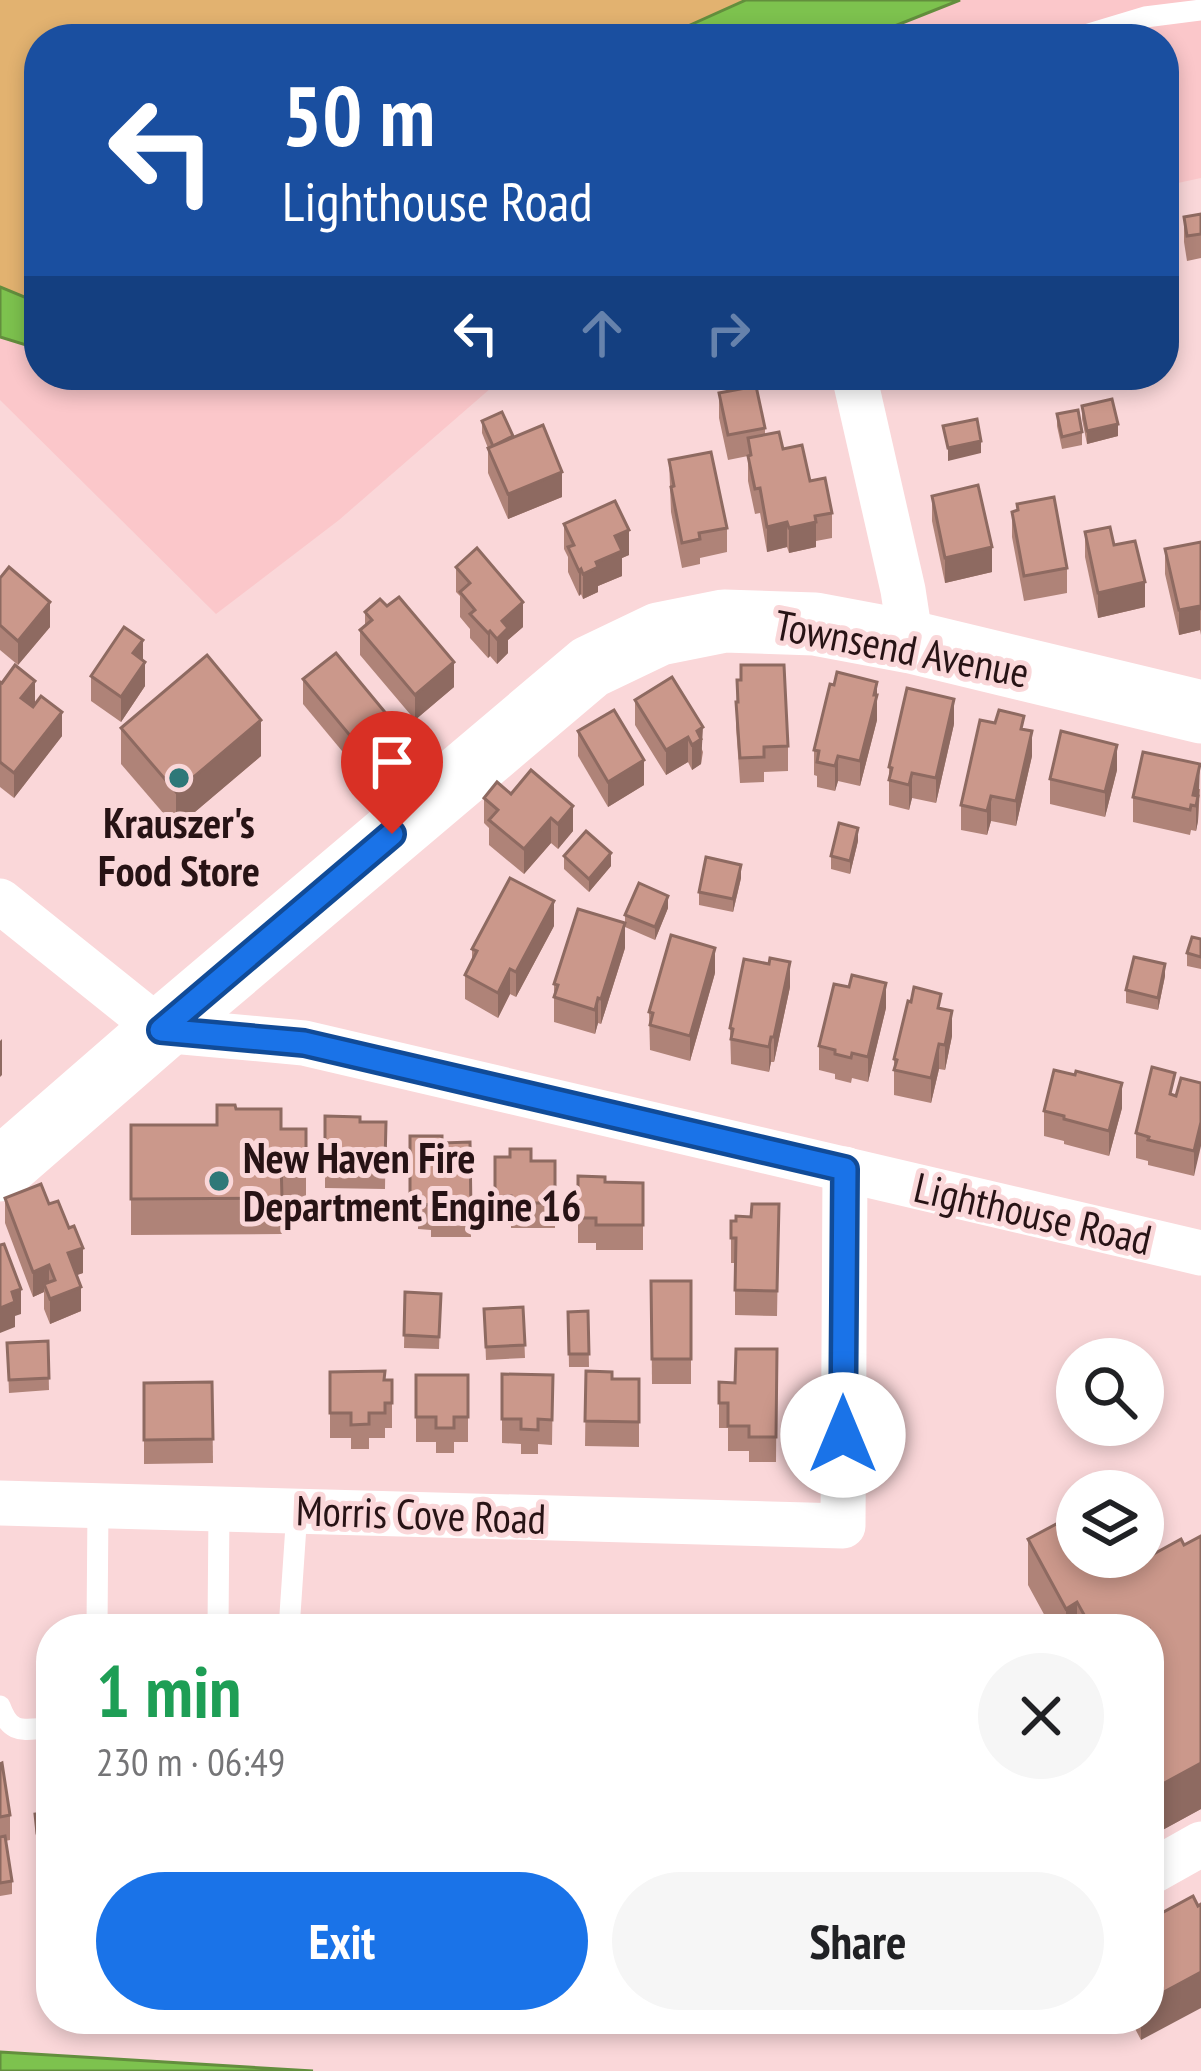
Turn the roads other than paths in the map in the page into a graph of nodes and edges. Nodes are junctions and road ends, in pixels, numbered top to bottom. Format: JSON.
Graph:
{"nodes":[{"id":1,"x":1201,"y":10,"type":"edge"},
{"id":2,"x":1122,"y":24,"type":"edge"},
{"id":3,"x":857,"y":390,"type":"edge"},
{"id":4,"x":910,"y":642,"type":"junction"},
{"id":5,"x":1201,"y":712,"type":"edge"},
{"id":6,"x":0,"y":901,"type":"edge"},
{"id":7,"x":161,"y":1030,"type":"junction"},
{"id":8,"x":845,"y":1169,"type":"junction"},
{"id":9,"x":0,"y":1170,"type":"edge"},
{"id":10,"x":1201,"y":1253,"type":"edge"},
{"id":11,"x":0,"y":1503,"type":"edge"},
{"id":12,"x":98,"y":1506,"type":"junction"},
{"id":13,"x":219,"y":1509,"type":"junction"},
{"id":14,"x":297,"y":1511,"type":"junction"},
{"id":15,"x":97,"y":1614,"type":"edge"},
{"id":16,"x":218,"y":1614,"type":"edge"},
{"id":17,"x":290,"y":1614,"type":"edge"},
{"id":18,"x":0,"y":1706,"type":"edge"},
{"id":19,"x":36,"y":1729,"type":"edge"},
{"id":20,"x":1201,"y":1844,"type":"edge"},
{"id":21,"x":1164,"y":1865,"type":"edge"}],
"edges":[{"from":1,"to":2,"type":"lane"},
{"from":3,"to":4,"type":"street"},
{"from":4,"to":5,"type":"main road","name":"Townsend Avenue"},
{"from":4,"to":7,"type":"main road","name":"Townsend Avenue"},
{"from":6,"to":7,"type":"street"},
{"from":7,"to":8,"type":"street","name":"Lighthouse Road"},
{"from":7,"to":9,"type":"main road","name":"Townsend Avenue"},
{"from":8,"to":10,"type":"street","name":"Lighthouse Road"},
{"from":8,"to":14,"type":"street","name":"Morris Cove Road"},
{"from":11,"to":12,"type":"street","name":"Morris Cove Road"},
{"from":12,"to":13,"type":"street","name":"Morris Cove Road"},
{"from":12,"to":15,"type":"lane"},
{"from":13,"to":14,"type":"street","name":"Morris Cove Road"},
{"from":13,"to":16,"type":"lane"},
{"from":14,"to":17,"type":"lane"},
{"from":18,"to":19,"type":"lane"},
{"from":20,"to":21,"type":"street"}]}
